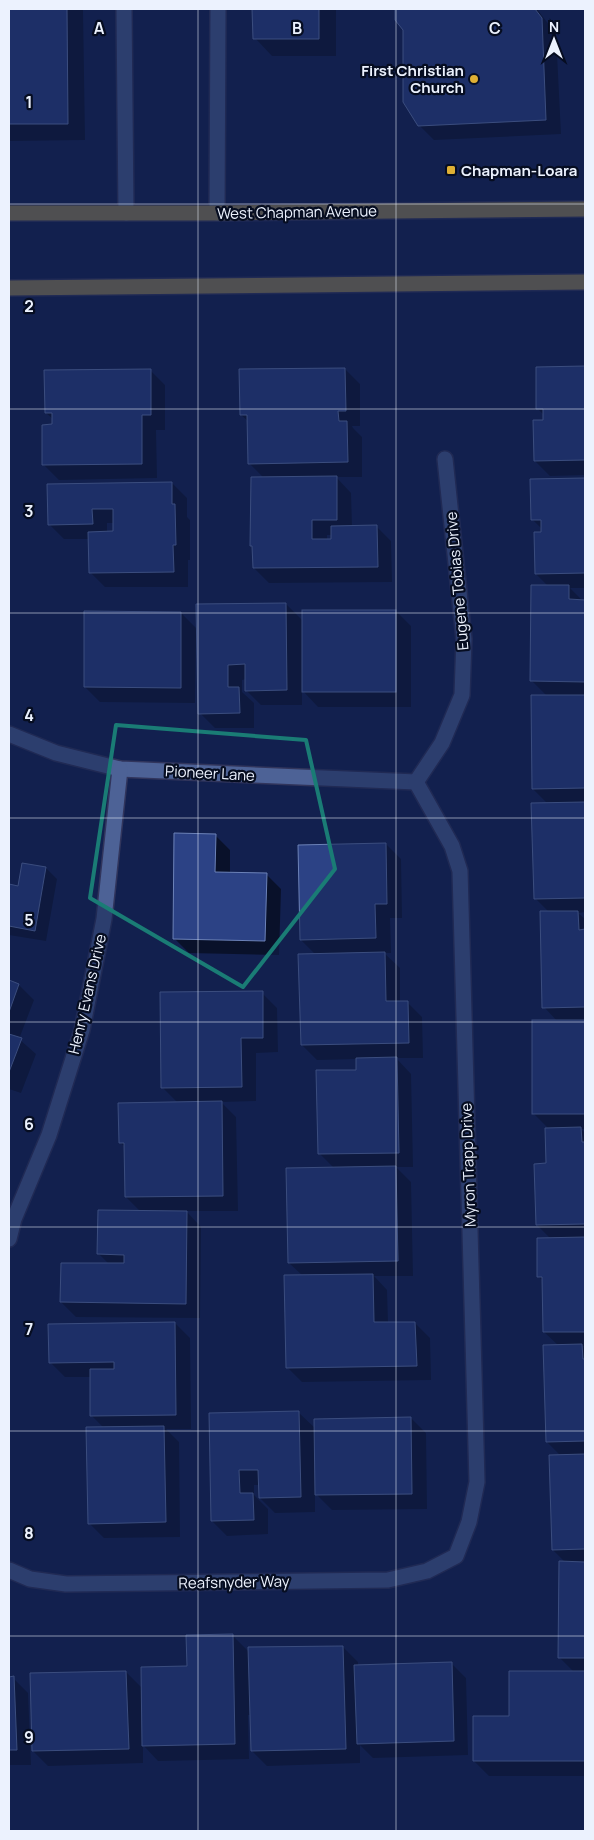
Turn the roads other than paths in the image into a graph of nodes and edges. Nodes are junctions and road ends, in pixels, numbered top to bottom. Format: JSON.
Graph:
{"nodes":[{"id":1,"x":124,"y":9,"type":"edge"},
{"id":2,"x":218,"y":9,"type":"edge"},
{"id":3,"x":585,"y":209,"type":"edge"},
{"id":4,"x":9,"y":213,"type":"edge"},
{"id":5,"x":126,"y":213,"type":"junction"},
{"id":6,"x":217,"y":213,"type":"junction"},
{"id":7,"x":585,"y":282,"type":"edge"},
{"id":8,"x":9,"y":288,"type":"edge"},
{"id":9,"x":445,"y":459,"type":"dead end"},
{"id":10,"x":9,"y":734,"type":"edge"},
{"id":11,"x":120,"y":769,"type":"junction"},
{"id":12,"x":416,"y":782,"type":"junction"},
{"id":13,"x":9,"y":1239,"type":"edge"},
{"id":14,"x":456,"y":1556,"type":"joint"},
{"id":15,"x":9,"y":1570,"type":"edge"}],
"edges":[{"from":1,"to":5,"type":"street"},
{"from":2,"to":6,"type":"street"},
{"from":3,"to":6,"type":"main road","name":"West Chapman Avenue"},
{"from":4,"to":5,"type":"main road","name":"West Chapman Avenue"},
{"from":5,"to":6,"type":"main road","name":"West Chapman Avenue"},
{"from":7,"to":8,"type":"main road"},
{"from":9,"to":12,"type":"street","name":"Eugene Tobias Drive"},
{"from":10,"to":11,"type":"street","name":"Pioneer Lane"},
{"from":11,"to":12,"type":"street","name":"Pioneer Lane"},
{"from":11,"to":13,"type":"street","name":"Henry Evans Drive"},
{"from":12,"to":14,"type":"street","name":"Myron Trapp Drive"},
{"from":14,"to":15,"type":"street","name":"Reafsnyder Way"}]}
